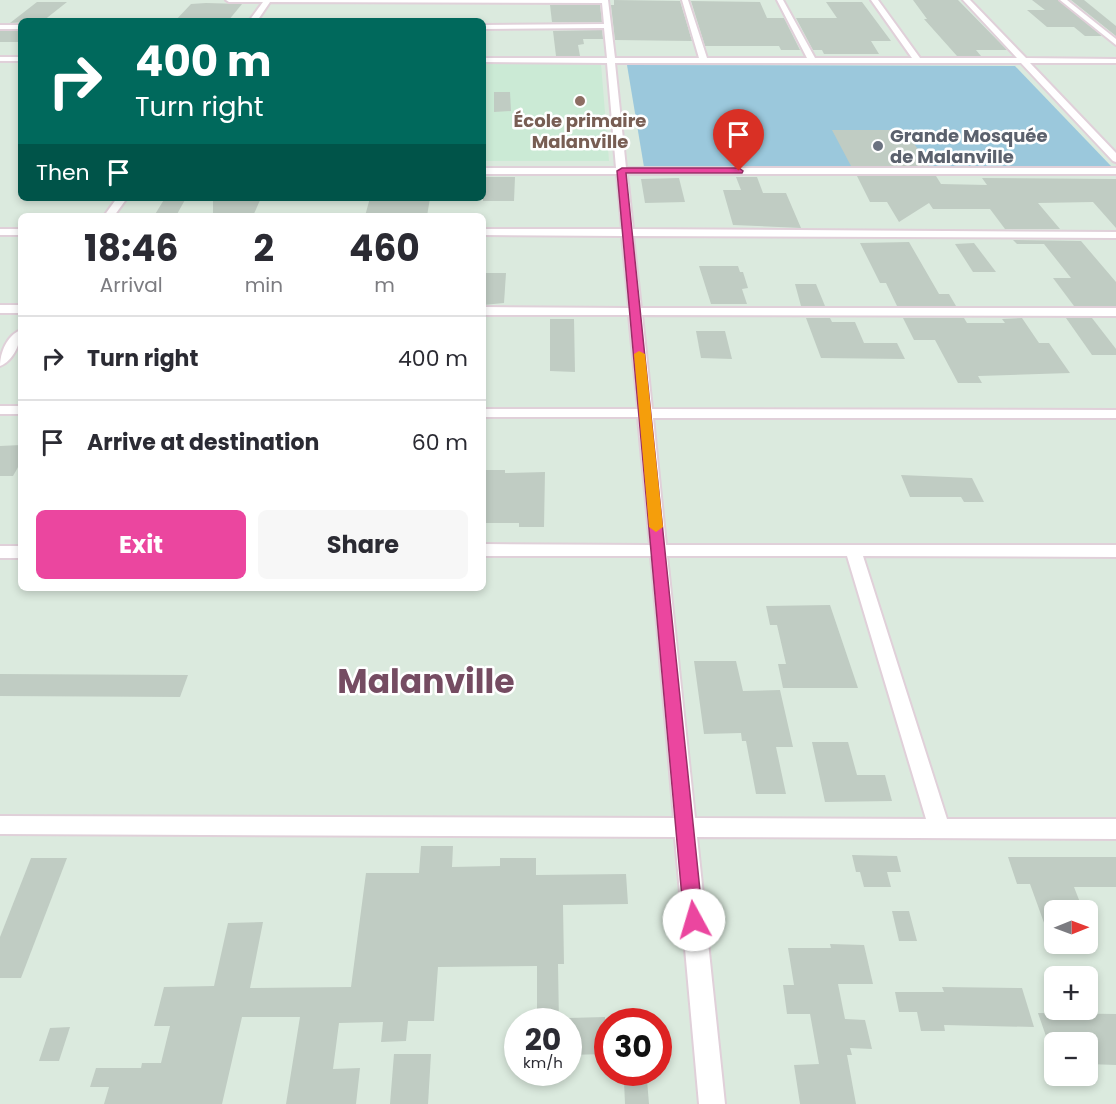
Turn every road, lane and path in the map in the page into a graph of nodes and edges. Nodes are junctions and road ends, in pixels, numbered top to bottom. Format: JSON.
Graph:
{"nodes":[{"id":1,"x":229,"y":0,"type":"edge"},
{"id":2,"x":268,"y":0,"type":"edge"},
{"id":3,"x":685,"y":0,"type":"edge"},
{"id":4,"x":780,"y":0,"type":"edge"},
{"id":5,"x":874,"y":0,"type":"edge"},
{"id":6,"x":966,"y":0,"type":"edge"},
{"id":7,"x":1063,"y":0,"type":"edge"},
{"id":8,"x":605,"y":1,"type":"edge"},
{"id":9,"x":255,"y":18,"type":"edge"},
{"id":10,"x":608,"y":26,"type":"junction"},
{"id":11,"x":0,"y":27,"type":"edge"},
{"id":12,"x":18,"y":27,"type":"edge"},
{"id":13,"x":486,"y":27,"type":"edge"},
{"id":14,"x":1116,"y":43,"type":"edge"},
{"id":15,"x":0,"y":59,"type":"edge"},
{"id":16,"x":18,"y":59,"type":"edge"},
{"id":17,"x":486,"y":60,"type":"edge"},
{"id":18,"x":611,"y":60,"type":"junction"},
{"id":19,"x":704,"y":60,"type":"junction"},
{"id":20,"x":813,"y":61,"type":"junction"},
{"id":21,"x":918,"y":61,"type":"junction"},
{"id":22,"x":1025,"y":61,"type":"junction"},
{"id":23,"x":1116,"y":61,"type":"edge"},
{"id":24,"x":1116,"y":159,"type":"edge"},
{"id":25,"x":486,"y":171,"type":"edge"},
{"id":26,"x":622,"y":171,"type":"junction"},
{"id":27,"x":1116,"y":171,"type":"edge"},
{"id":28,"x":120,"y":201,"type":"edge"},
{"id":29,"x":110,"y":213,"type":"edge"},
{"id":30,"x":0,"y":232,"type":"edge"},
{"id":31,"x":18,"y":232,"type":"edge"},
{"id":32,"x":486,"y":232,"type":"edge"},
{"id":33,"x":628,"y":232,"type":"junction"},
{"id":34,"x":1116,"y":235,"type":"edge"},
{"id":35,"x":0,"y":309,"type":"edge"},
{"id":36,"x":18,"y":309,"type":"edge"},
{"id":37,"x":486,"y":311,"type":"edge"},
{"id":38,"x":635,"y":311,"type":"junction"},
{"id":39,"x":1116,"y":312,"type":"edge"},
{"id":40,"x":18,"y":338,"type":"edge"},
{"id":41,"x":0,"y":362,"type":"edge"},
{"id":42,"x":0,"y":410,"type":"edge"},
{"id":43,"x":18,"y":410,"type":"edge"},
{"id":44,"x":486,"y":413,"type":"edge"},
{"id":45,"x":645,"y":413,"type":"junction"},
{"id":46,"x":1116,"y":414,"type":"edge"},
{"id":47,"x":658,"y":549,"type":"junction"},
{"id":48,"x":486,"y":550,"type":"edge"},
{"id":49,"x":853,"y":550,"type":"junction"},
{"id":50,"x":1116,"y":551,"type":"edge"},
{"id":51,"x":0,"y":552,"type":"edge"},
{"id":52,"x":18,"y":552,"type":"edge"},
{"id":53,"x":0,"y":825,"type":"edge"},
{"id":54,"x":685,"y":828,"type":"junction"},
{"id":55,"x":939,"y":828,"type":"junction"},
{"id":56,"x":1116,"y":829,"type":"edge"},
{"id":57,"x":712,"y":1104,"type":"edge"}],
"edges":[{"from":1,"to":2,"type":"street"},
{"from":2,"to":8,"type":"street"},
{"from":2,"to":9,"type":"street"},
{"from":3,"to":19,"type":"street"},
{"from":4,"to":20,"type":"street"},
{"from":5,"to":21,"type":"street"},
{"from":6,"to":22,"type":"street"},
{"from":7,"to":14,"type":"street"},
{"from":8,"to":10,"type":"street"},
{"from":10,"to":13,"type":"street"},
{"from":10,"to":18,"type":"street"},
{"from":11,"to":12,"type":"street"},
{"from":15,"to":16,"type":"street"},
{"from":17,"to":18,"type":"street"},
{"from":18,"to":19,"type":"street"},
{"from":18,"to":26,"type":"street"},
{"from":19,"to":20,"type":"street"},
{"from":20,"to":21,"type":"street"},
{"from":21,"to":22,"type":"street"},
{"from":22,"to":23,"type":"street"},
{"from":22,"to":24,"type":"street"},
{"from":25,"to":26,"type":"street"},
{"from":26,"to":27,"type":"street"},
{"from":26,"to":33,"type":"street"},
{"from":28,"to":29,"type":"street"},
{"from":30,"to":31,"type":"street"},
{"from":32,"to":33,"type":"street"},
{"from":33,"to":34,"type":"street"},
{"from":33,"to":38,"type":"street"},
{"from":35,"to":36,"type":"street"},
{"from":37,"to":38,"type":"street"},
{"from":38,"to":39,"type":"street"},
{"from":38,"to":45,"type":"street"},
{"from":40,"to":41,"type":"street"},
{"from":42,"to":43,"type":"street"},
{"from":44,"to":45,"type":"street"},
{"from":45,"to":46,"type":"street"},
{"from":45,"to":47,"type":"street"},
{"from":47,"to":48,"type":"street"},
{"from":47,"to":49,"type":"street"},
{"from":47,"to":54,"type":"street"},
{"from":49,"to":50,"type":"street"},
{"from":49,"to":55,"type":"street"},
{"from":51,"to":52,"type":"street"},
{"from":53,"to":54,"type":"street"},
{"from":54,"to":55,"type":"street"},
{"from":54,"to":57,"type":"street"},
{"from":55,"to":56,"type":"street"}]}
